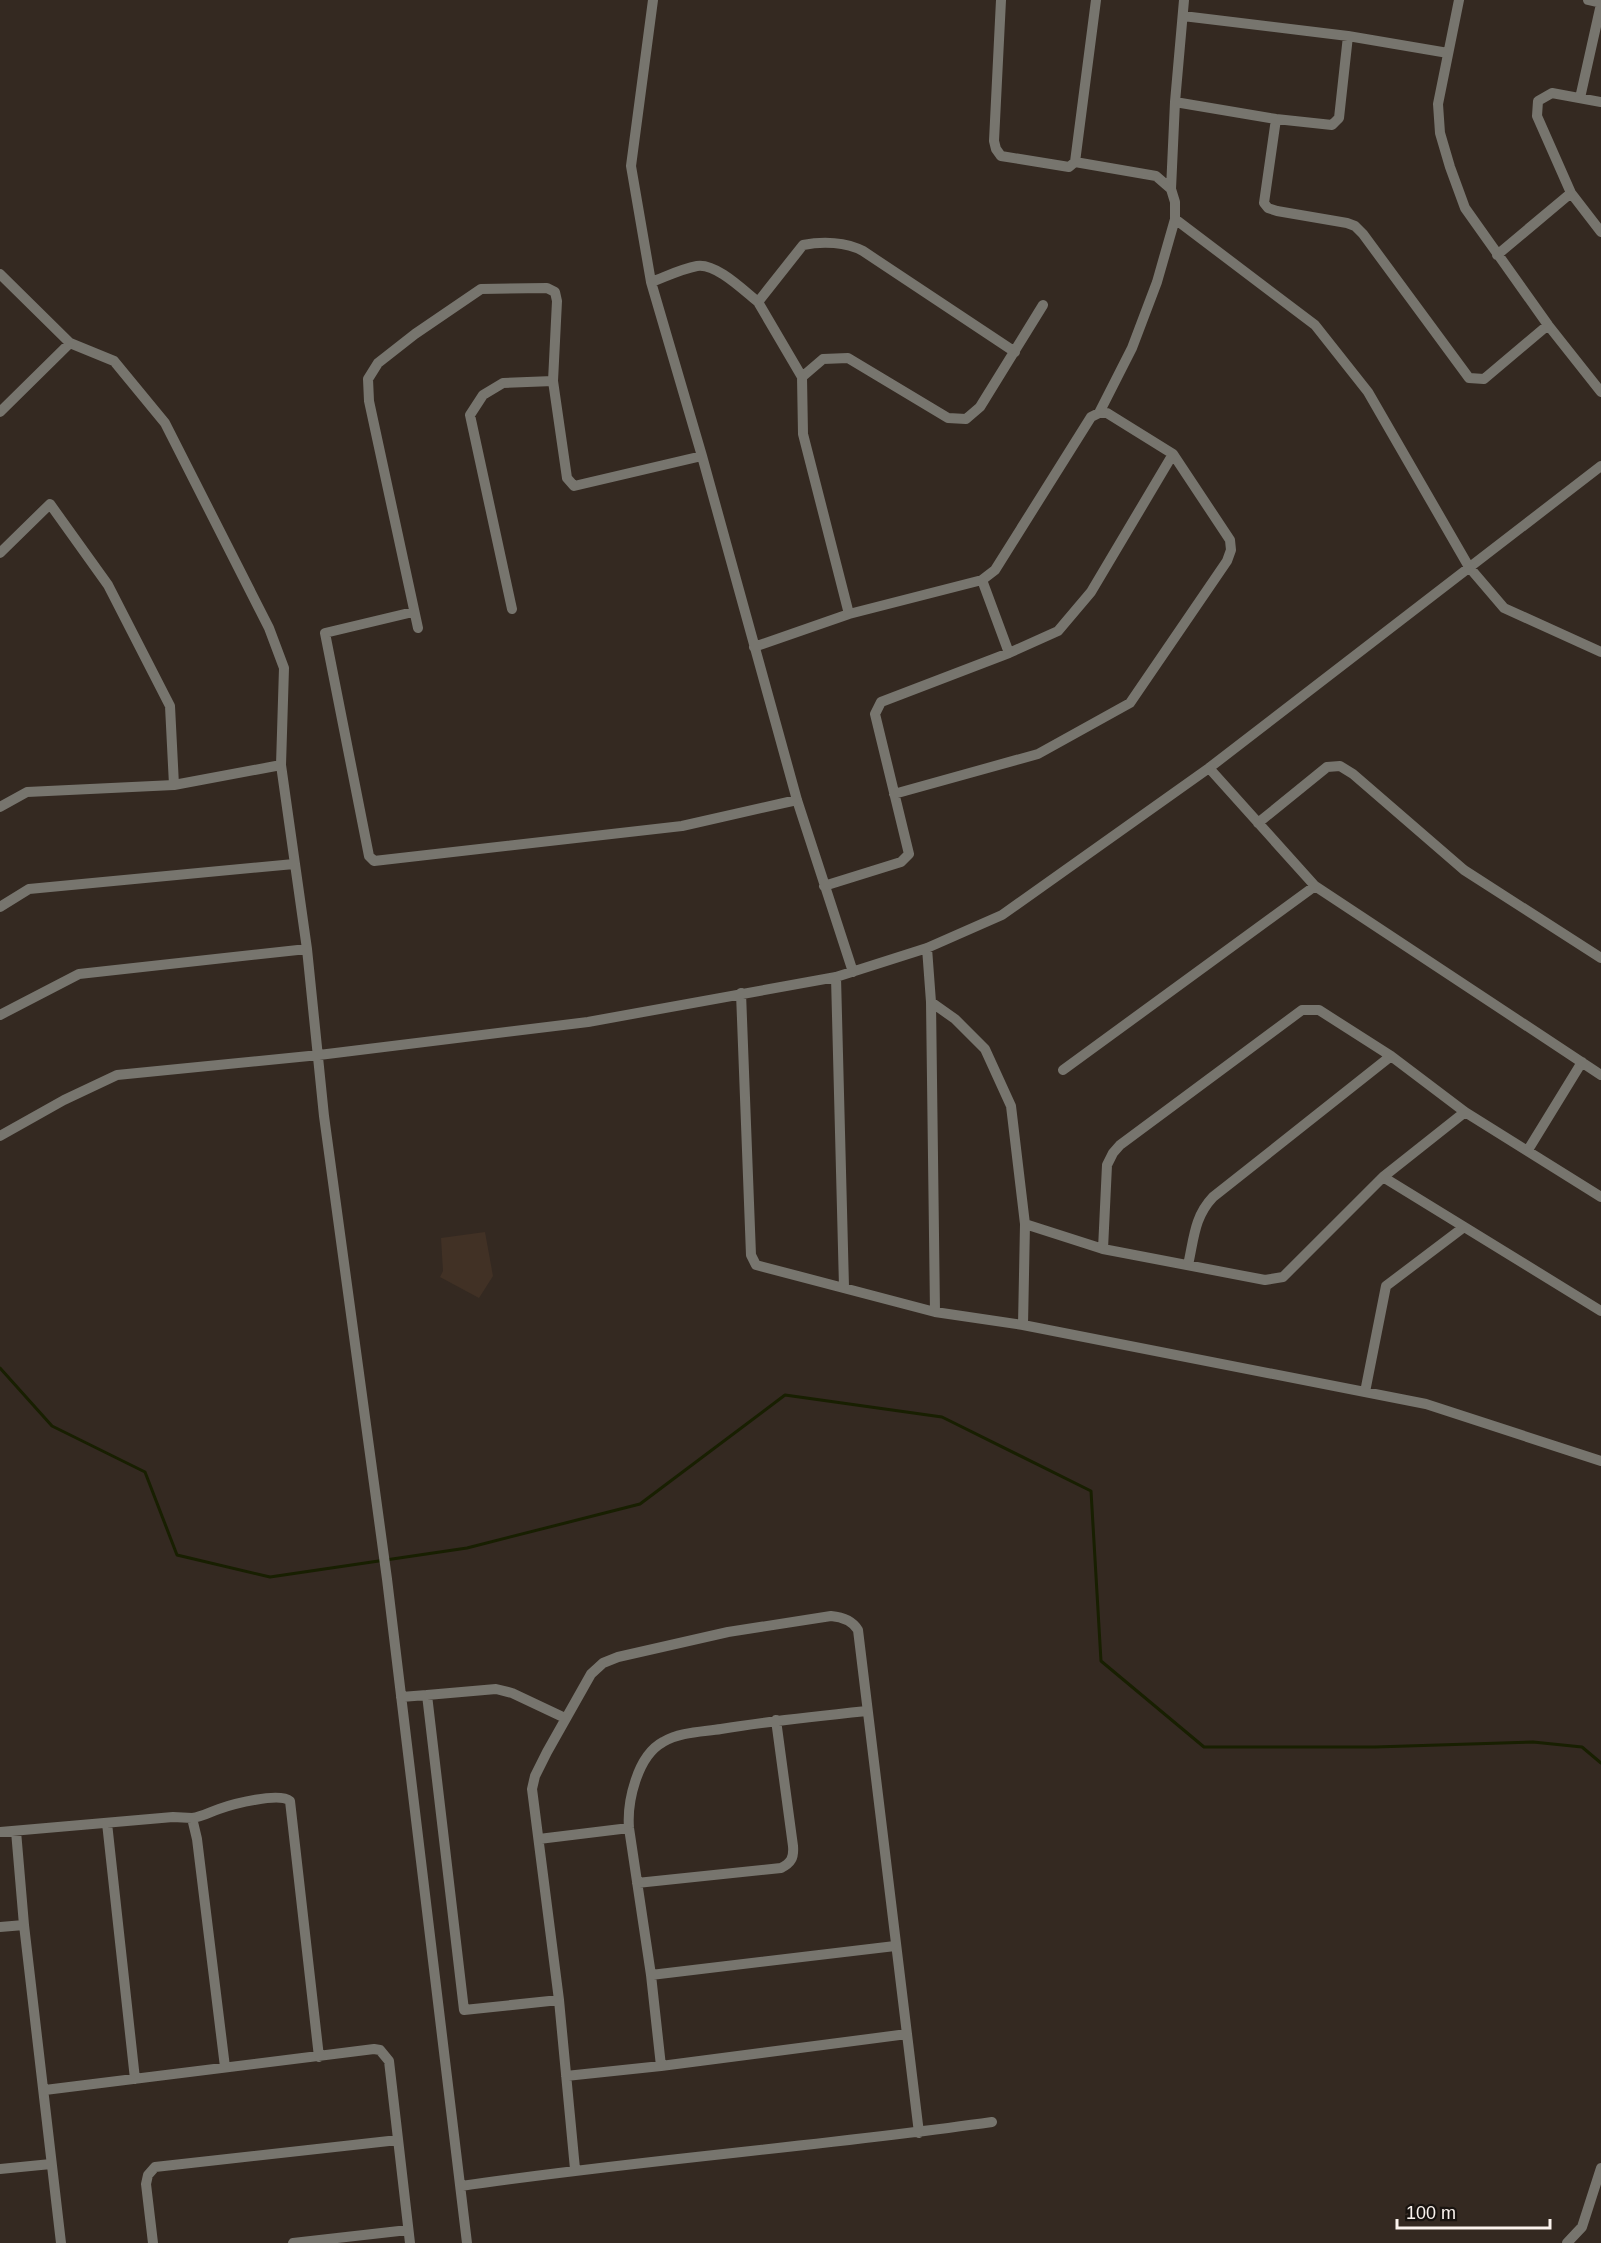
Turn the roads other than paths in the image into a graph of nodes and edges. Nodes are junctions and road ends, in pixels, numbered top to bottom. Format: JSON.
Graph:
{"nodes":[{"id":1,"x":653,"y":0,"type":"edge"},
{"id":2,"x":1001,"y":0,"type":"edge"},
{"id":3,"x":1096,"y":0,"type":"edge"},
{"id":4,"x":1184,"y":0,"type":"edge"},
{"id":5,"x":1459,"y":0,"type":"edge"},
{"id":6,"x":1588,"y":0,"type":"edge"},
{"id":7,"x":1601,"y":3,"type":"edge"},
{"id":8,"x":1183,"y":16,"type":"junction"},
{"id":9,"x":1348,"y":36,"type":"junction"},
{"id":10,"x":1449,"y":54,"type":"junction"},
{"id":11,"x":1580,"y":98,"type":"junction"},
{"id":12,"x":1175,"y":102,"type":"junction"},
{"id":13,"x":1601,"y":102,"type":"edge"},
{"id":14,"x":1276,"y":119,"type":"junction"},
{"id":15,"x":1075,"y":162,"type":"junction"},
{"id":16,"x":1171,"y":189,"type":"junction"},
{"id":17,"x":1571,"y":193,"type":"junction"},
{"id":18,"x":1175,"y":219,"type":"junction"},
{"id":19,"x":1601,"y":232,"type":"edge"},
{"id":20,"x":1497,"y":255,"type":"junction"},
{"id":21,"x":0,"y":274,"type":"edge"},
{"id":22,"x":651,"y":282,"type":"junction"},
{"id":23,"x":758,"y":302,"type":"junction"},
{"id":24,"x":1043,"y":305,"type":"dead end"},
{"id":25,"x":1548,"y":325,"type":"junction"},
{"id":26,"x":70,"y":344,"type":"junction"},
{"id":27,"x":1015,"y":352,"type":"junction"},
{"id":28,"x":802,"y":377,"type":"junction"},
{"id":29,"x":553,"y":381,"type":"junction"},
{"id":30,"x":1601,"y":392,"type":"edge"},
{"id":31,"x":0,"y":412,"type":"edge"},
{"id":32,"x":1099,"y":413,"type":"junction"},
{"id":33,"x":1173,"y":454,"type":"junction"},
{"id":34,"x":702,"y":456,"type":"junction"},
{"id":35,"x":1601,"y":466,"type":"edge"},
{"id":36,"x":0,"y":553,"type":"edge"},
{"id":37,"x":1469,"y":567,"type":"junction"},
{"id":38,"x":982,"y":580,"type":"junction"},
{"id":39,"x":512,"y":609,"type":"dead end"},
{"id":40,"x":413,"y":612,"type":"junction"},
{"id":41,"x":849,"y":614,"type":"junction"},
{"id":42,"x":418,"y":628,"type":"dead end"},
{"id":43,"x":754,"y":647,"type":"junction"},
{"id":44,"x":1601,"y":652,"type":"edge"},
{"id":45,"x":1009,"y":653,"type":"junction"},
{"id":46,"x":281,"y":765,"type":"junction"},
{"id":47,"x":1209,"y":768,"type":"junction"},
{"id":48,"x":174,"y":785,"type":"junction"},
{"id":49,"x":894,"y":794,"type":"junction"},
{"id":50,"x":797,"y":800,"type":"junction"},
{"id":51,"x":0,"y":807,"type":"edge"},
{"id":52,"x":1258,"y":823,"type":"junction"},
{"id":53,"x":294,"y":864,"type":"junction"},
{"id":54,"x":824,"y":886,"type":"junction"},
{"id":55,"x":1315,"y":886,"type":"junction"},
{"id":56,"x":0,"y":907,"type":"edge"},
{"id":57,"x":927,"y":948,"type":"junction"},
{"id":58,"x":307,"y":949,"type":"junction"},
{"id":59,"x":1601,"y":958,"type":"edge"},
{"id":60,"x":853,"y":972,"type":"junction"},
{"id":61,"x":836,"y":977,"type":"junction"},
{"id":62,"x":741,"y":993,"type":"junction"},
{"id":63,"x":931,"y":1002,"type":"junction"},
{"id":64,"x":0,"y":1015,"type":"edge"},
{"id":65,"x":319,"y":1055,"type":"junction"},
{"id":66,"x":1391,"y":1056,"type":"junction"},
{"id":67,"x":1582,"y":1062,"type":"junction"},
{"id":68,"x":1063,"y":1070,"type":"dead end"},
{"id":69,"x":1601,"y":1075,"type":"edge"},
{"id":70,"x":1465,"y":1112,"type":"junction"},
{"id":71,"x":0,"y":1136,"type":"edge"},
{"id":72,"x":1528,"y":1150,"type":"junction"},
{"id":73,"x":1383,"y":1177,"type":"junction"},
{"id":74,"x":1601,"y":1197,"type":"edge"},
{"id":75,"x":1025,"y":1224,"type":"junction"},
{"id":76,"x":1464,"y":1227,"type":"junction"},
{"id":77,"x":1102,"y":1249,"type":"junction"},
{"id":78,"x":1188,"y":1264,"type":"junction"},
{"id":79,"x":844,"y":1287,"type":"junction"},
{"id":80,"x":1601,"y":1311,"type":"edge"},
{"id":81,"x":934,"y":1312,"type":"junction"},
{"id":82,"x":1023,"y":1325,"type":"junction"},
{"id":83,"x":1365,"y":1392,"type":"junction"},
{"id":84,"x":1601,"y":1461,"type":"edge"},
{"id":85,"x":427,"y":1695,"type":"junction"},
{"id":86,"x":401,"y":1697,"type":"junction"},
{"id":87,"x":867,"y":1711,"type":"junction"},
{"id":88,"x":565,"y":1718,"type":"junction"},
{"id":89,"x":776,"y":1720,"type":"junction"},
{"id":90,"x":192,"y":1818,"type":"junction"},
{"id":91,"x":106,"y":1823,"type":"junction"},
{"id":92,"x":629,"y":1828,"type":"junction"},
{"id":93,"x":16,"y":1831,"type":"junction"},
{"id":94,"x":0,"y":1832,"type":"edge"},
{"id":95,"x":539,"y":1839,"type":"junction"},
{"id":96,"x":637,"y":1883,"type":"junction"},
{"id":97,"x":24,"y":1925,"type":"junction"},
{"id":98,"x":0,"y":1928,"type":"edge"},
{"id":99,"x":895,"y":1946,"type":"junction"},
{"id":100,"x":651,"y":1975,"type":"junction"},
{"id":101,"x":558,"y":2000,"type":"junction"},
{"id":102,"x":907,"y":2034,"type":"junction"},
{"id":103,"x":319,"y":2057,"type":"junction"},
{"id":104,"x":661,"y":2066,"type":"junction"},
{"id":105,"x":225,"y":2067,"type":"junction"},
{"id":106,"x":566,"y":2076,"type":"junction"},
{"id":107,"x":135,"y":2079,"type":"junction"},
{"id":108,"x":45,"y":2090,"type":"junction"},
{"id":109,"x":992,"y":2122,"type":"dead end"},
{"id":110,"x":919,"y":2133,"type":"junction"},
{"id":111,"x":398,"y":2140,"type":"junction"},
{"id":112,"x":51,"y":2164,"type":"junction"},
{"id":113,"x":1601,"y":2168,"type":"edge"},
{"id":114,"x":0,"y":2169,"type":"edge"},
{"id":115,"x":574,"y":2169,"type":"junction"},
{"id":116,"x":461,"y":2186,"type":"junction"},
{"id":117,"x":408,"y":2230,"type":"junction"},
{"id":118,"x":61,"y":2243,"type":"edge"},
{"id":119,"x":153,"y":2243,"type":"edge"},
{"id":120,"x":293,"y":2243,"type":"edge"},
{"id":121,"x":410,"y":2243,"type":"edge"},
{"id":122,"x":467,"y":2243,"type":"edge"},
{"id":123,"x":1567,"y":2243,"type":"edge"}],
"edges":[{"from":1,"to":22,"type":"street"},
{"from":2,"to":15,"type":"street"},
{"from":3,"to":15,"type":"street"},
{"from":4,"to":8,"type":"street"},
{"from":5,"to":10,"type":"street"},
{"from":6,"to":7,"type":"street"},
{"from":7,"to":11,"type":"street"},
{"from":8,"to":9,"type":"street"},
{"from":8,"to":12,"type":"street"},
{"from":9,"to":10,"type":"street"},
{"from":9,"to":14,"type":"street"},
{"from":10,"to":20,"type":"street"},
{"from":11,"to":13,"type":"street"},
{"from":11,"to":17,"type":"street"},
{"from":12,"to":14,"type":"street"},
{"from":12,"to":16,"type":"street"},
{"from":14,"to":25,"type":"street"},
{"from":15,"to":16,"type":"street"},
{"from":16,"to":18,"type":"street"},
{"from":17,"to":19,"type":"street"},
{"from":17,"to":20,"type":"street"},
{"from":18,"to":32,"type":"street"},
{"from":18,"to":37,"type":"street"},
{"from":20,"to":25,"type":"street"},
{"from":21,"to":26,"type":"street"},
{"from":22,"to":23,"type":"street"},
{"from":22,"to":34,"type":"street"},
{"from":23,"to":27,"type":"street"},
{"from":23,"to":28,"type":"street"},
{"from":24,"to":27,"type":"street"},
{"from":25,"to":30,"type":"street"},
{"from":26,"to":31,"type":"street"},
{"from":26,"to":46,"type":"street"},
{"from":27,"to":28,"type":"street"},
{"from":28,"to":41,"type":"street"},
{"from":29,"to":34,"type":"street"},
{"from":29,"to":39,"type":"street"},
{"from":29,"to":40,"type":"street"},
{"from":32,"to":33,"type":"street"},
{"from":32,"to":38,"type":"street"},
{"from":33,"to":45,"type":"street"},
{"from":33,"to":49,"type":"street"},
{"from":34,"to":43,"type":"street"},
{"from":35,"to":37,"type":"street"},
{"from":36,"to":48,"type":"street"},
{"from":37,"to":44,"type":"street"},
{"from":37,"to":47,"type":"street"},
{"from":38,"to":41,"type":"street"},
{"from":38,"to":45,"type":"street"},
{"from":40,"to":42,"type":"street"},
{"from":40,"to":50,"type":"street"},
{"from":41,"to":43,"type":"street"},
{"from":43,"to":50,"type":"street"},
{"from":45,"to":49,"type":"street"},
{"from":46,"to":48,"type":"street"},
{"from":46,"to":53,"type":"street"},
{"from":47,"to":52,"type":"street"},
{"from":47,"to":57,"type":"street"},
{"from":48,"to":51,"type":"street"},
{"from":49,"to":54,"type":"street"},
{"from":50,"to":54,"type":"street"},
{"from":52,"to":55,"type":"street"},
{"from":52,"to":59,"type":"street"},
{"from":53,"to":56,"type":"street"},
{"from":53,"to":58,"type":"street"},
{"from":54,"to":60,"type":"street"},
{"from":55,"to":67,"type":"street"},
{"from":55,"to":68,"type":"street"},
{"from":57,"to":60,"type":"street"},
{"from":57,"to":63,"type":"street"},
{"from":58,"to":64,"type":"street"},
{"from":58,"to":65,"type":"street"},
{"from":60,"to":61,"type":"street"},
{"from":61,"to":62,"type":"street"},
{"from":61,"to":79,"type":"street"},
{"from":62,"to":65,"type":"street"},
{"from":62,"to":79,"type":"street"},
{"from":63,"to":75,"type":"street"},
{"from":63,"to":81,"type":"street"},
{"from":65,"to":71,"type":"street"},
{"from":65,"to":86,"type":"street"},
{"from":66,"to":70,"type":"street"},
{"from":66,"to":77,"type":"street"},
{"from":66,"to":78,"type":"street"},
{"from":67,"to":69,"type":"street"},
{"from":67,"to":72,"type":"street"},
{"from":70,"to":72,"type":"street"},
{"from":70,"to":73,"type":"street"},
{"from":72,"to":74,"type":"street"},
{"from":73,"to":76,"type":"street"},
{"from":73,"to":78,"type":"street"},
{"from":75,"to":77,"type":"street"},
{"from":75,"to":82,"type":"street"},
{"from":76,"to":80,"type":"street"},
{"from":76,"to":83,"type":"street"},
{"from":77,"to":78,"type":"street"},
{"from":79,"to":81,"type":"street"},
{"from":81,"to":82,"type":"street"},
{"from":82,"to":83,"type":"street"},
{"from":83,"to":84,"type":"street"},
{"from":85,"to":86,"type":"street"},
{"from":85,"to":88,"type":"street"},
{"from":85,"to":101,"type":"street"},
{"from":86,"to":116,"type":"street"},
{"from":87,"to":88,"type":"street"},
{"from":87,"to":89,"type":"street"},
{"from":87,"to":99,"type":"street"},
{"from":88,"to":95,"type":"street"},
{"from":89,"to":92,"type":"street"},
{"from":89,"to":96,"type":"street"},
{"from":90,"to":91,"type":"street"},
{"from":90,"to":103,"type":"street"},
{"from":90,"to":105,"type":"street"},
{"from":91,"to":93,"type":"street"},
{"from":91,"to":107,"type":"street"},
{"from":92,"to":95,"type":"street"},
{"from":92,"to":96,"type":"street"},
{"from":93,"to":94,"type":"street"},
{"from":93,"to":97,"type":"street"},
{"from":95,"to":101,"type":"street"},
{"from":96,"to":100,"type":"street"},
{"from":97,"to":98,"type":"street"},
{"from":97,"to":108,"type":"street"},
{"from":99,"to":100,"type":"street"},
{"from":99,"to":102,"type":"street"},
{"from":100,"to":104,"type":"street"},
{"from":101,"to":106,"type":"street"},
{"from":102,"to":104,"type":"street"},
{"from":102,"to":110,"type":"street"},
{"from":103,"to":105,"type":"street"},
{"from":103,"to":111,"type":"street"},
{"from":104,"to":106,"type":"street"},
{"from":105,"to":107,"type":"street"},
{"from":106,"to":115,"type":"street"},
{"from":107,"to":108,"type":"street"},
{"from":108,"to":112,"type":"street"},
{"from":109,"to":110,"type":"street"},
{"from":110,"to":115,"type":"street"},
{"from":111,"to":117,"type":"street"},
{"from":111,"to":119,"type":"street"},
{"from":112,"to":114,"type":"street"},
{"from":112,"to":118,"type":"street"},
{"from":113,"to":123,"type":"street"},
{"from":115,"to":116,"type":"street"},
{"from":116,"to":122,"type":"street"},
{"from":117,"to":120,"type":"street"},
{"from":117,"to":121,"type":"street"}]}
